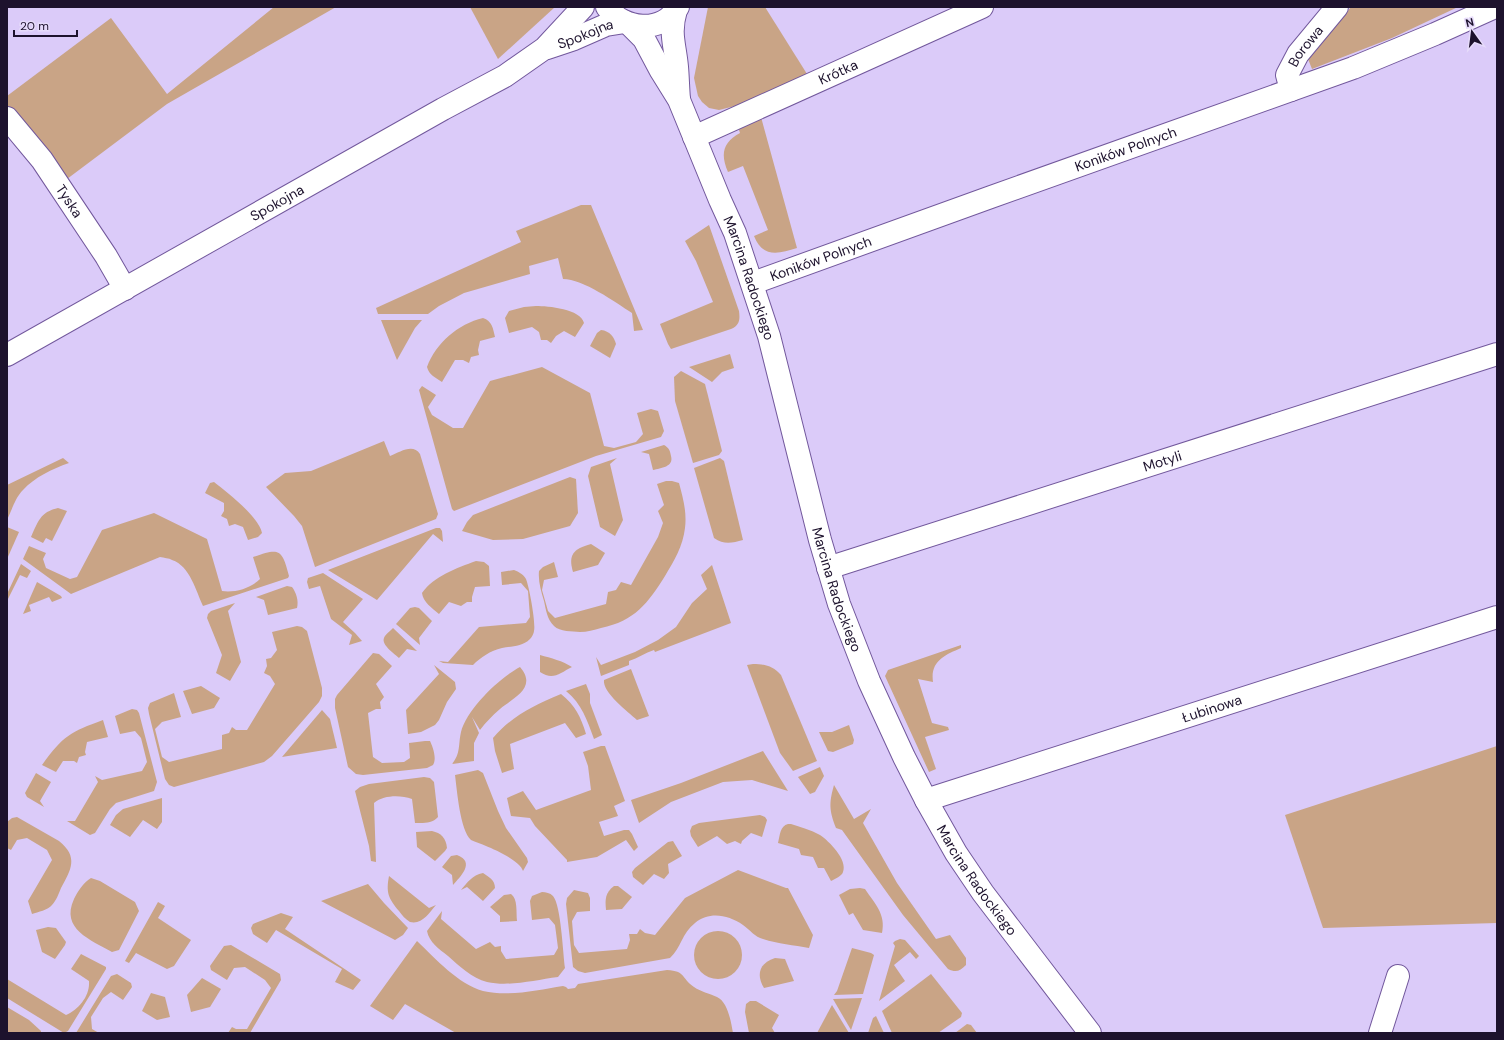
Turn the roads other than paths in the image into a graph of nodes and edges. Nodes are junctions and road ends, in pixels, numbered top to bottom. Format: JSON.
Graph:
{"nodes":[{"id":1,"x":583,"y":7,"type":"edge"},
{"id":2,"x":607,"y":7,"type":"edge"},
{"id":3,"x":982,"y":7,"type":"edge"},
{"id":4,"x":1337,"y":7,"type":"edge"},
{"id":5,"x":1495,"y":7,"type":"edge"},
{"id":6,"x":677,"y":9,"type":"edge"},
{"id":7,"x":627,"y":23,"type":"junction"},
{"id":8,"x":546,"y":48,"type":"junction"},
{"id":9,"x":1291,"y":90,"type":"junction"},
{"id":10,"x":679,"y":100,"type":"junction"},
{"id":11,"x":7,"y":118,"type":"edge"},
{"id":12,"x":694,"y":137,"type":"junction"},
{"id":13,"x":753,"y":283,"type":"junction"},
{"id":14,"x":125,"y":289,"type":"junction"},
{"id":15,"x":1497,"y":354,"type":"edge"},
{"id":16,"x":7,"y":355,"type":"edge"},
{"id":17,"x":828,"y":568,"type":"junction"},
{"id":18,"x":1497,"y":617,"type":"edge"},
{"id":19,"x":926,"y":800,"type":"junction"},
{"id":20,"x":1398,"y":976,"type":"dead end"},
{"id":21,"x":1090,"y":1033,"type":"edge"},
{"id":22,"x":1380,"y":1033,"type":"edge"}],
"edges":[{"from":1,"to":8,"type":"street","name":"Spokojna"},
{"from":2,"to":7,"type":"street","name":"Marcina Radockiego"},
{"from":3,"to":12,"type":"street","name":"Krótka"},
{"from":4,"to":9,"type":"street","name":"Borowa"},
{"from":5,"to":9,"type":"street","name":"Koników Polnych"},
{"from":6,"to":7,"type":"street","name":"Spokojna"},
{"from":6,"to":10,"type":"street","name":"Marcina Radockiego"},
{"from":7,"to":8,"type":"street","name":"Spokojna"},
{"from":7,"to":10,"type":"street","name":"Marcina Radockiego"},
{"from":8,"to":14,"type":"street","name":"Spokojna"},
{"from":9,"to":13,"type":"street","name":"Koników Polnych"},
{"from":10,"to":12,"type":"street","name":"Marcina Radockiego"},
{"from":11,"to":14,"type":"street","name":"Tyska"},
{"from":12,"to":13,"type":"street","name":"Marcina Radockiego"},
{"from":13,"to":17,"type":"street","name":"Marcina Radockiego"},
{"from":14,"to":16,"type":"street","name":"Spokojna"},
{"from":15,"to":17,"type":"street","name":"Motyli"},
{"from":17,"to":19,"type":"street","name":"Marcina Radockiego"},
{"from":18,"to":19,"type":"street","name":"Łubinowa"},
{"from":19,"to":21,"type":"street","name":"Marcina Radockiego"},
{"from":20,"to":22,"type":"street"}]}
